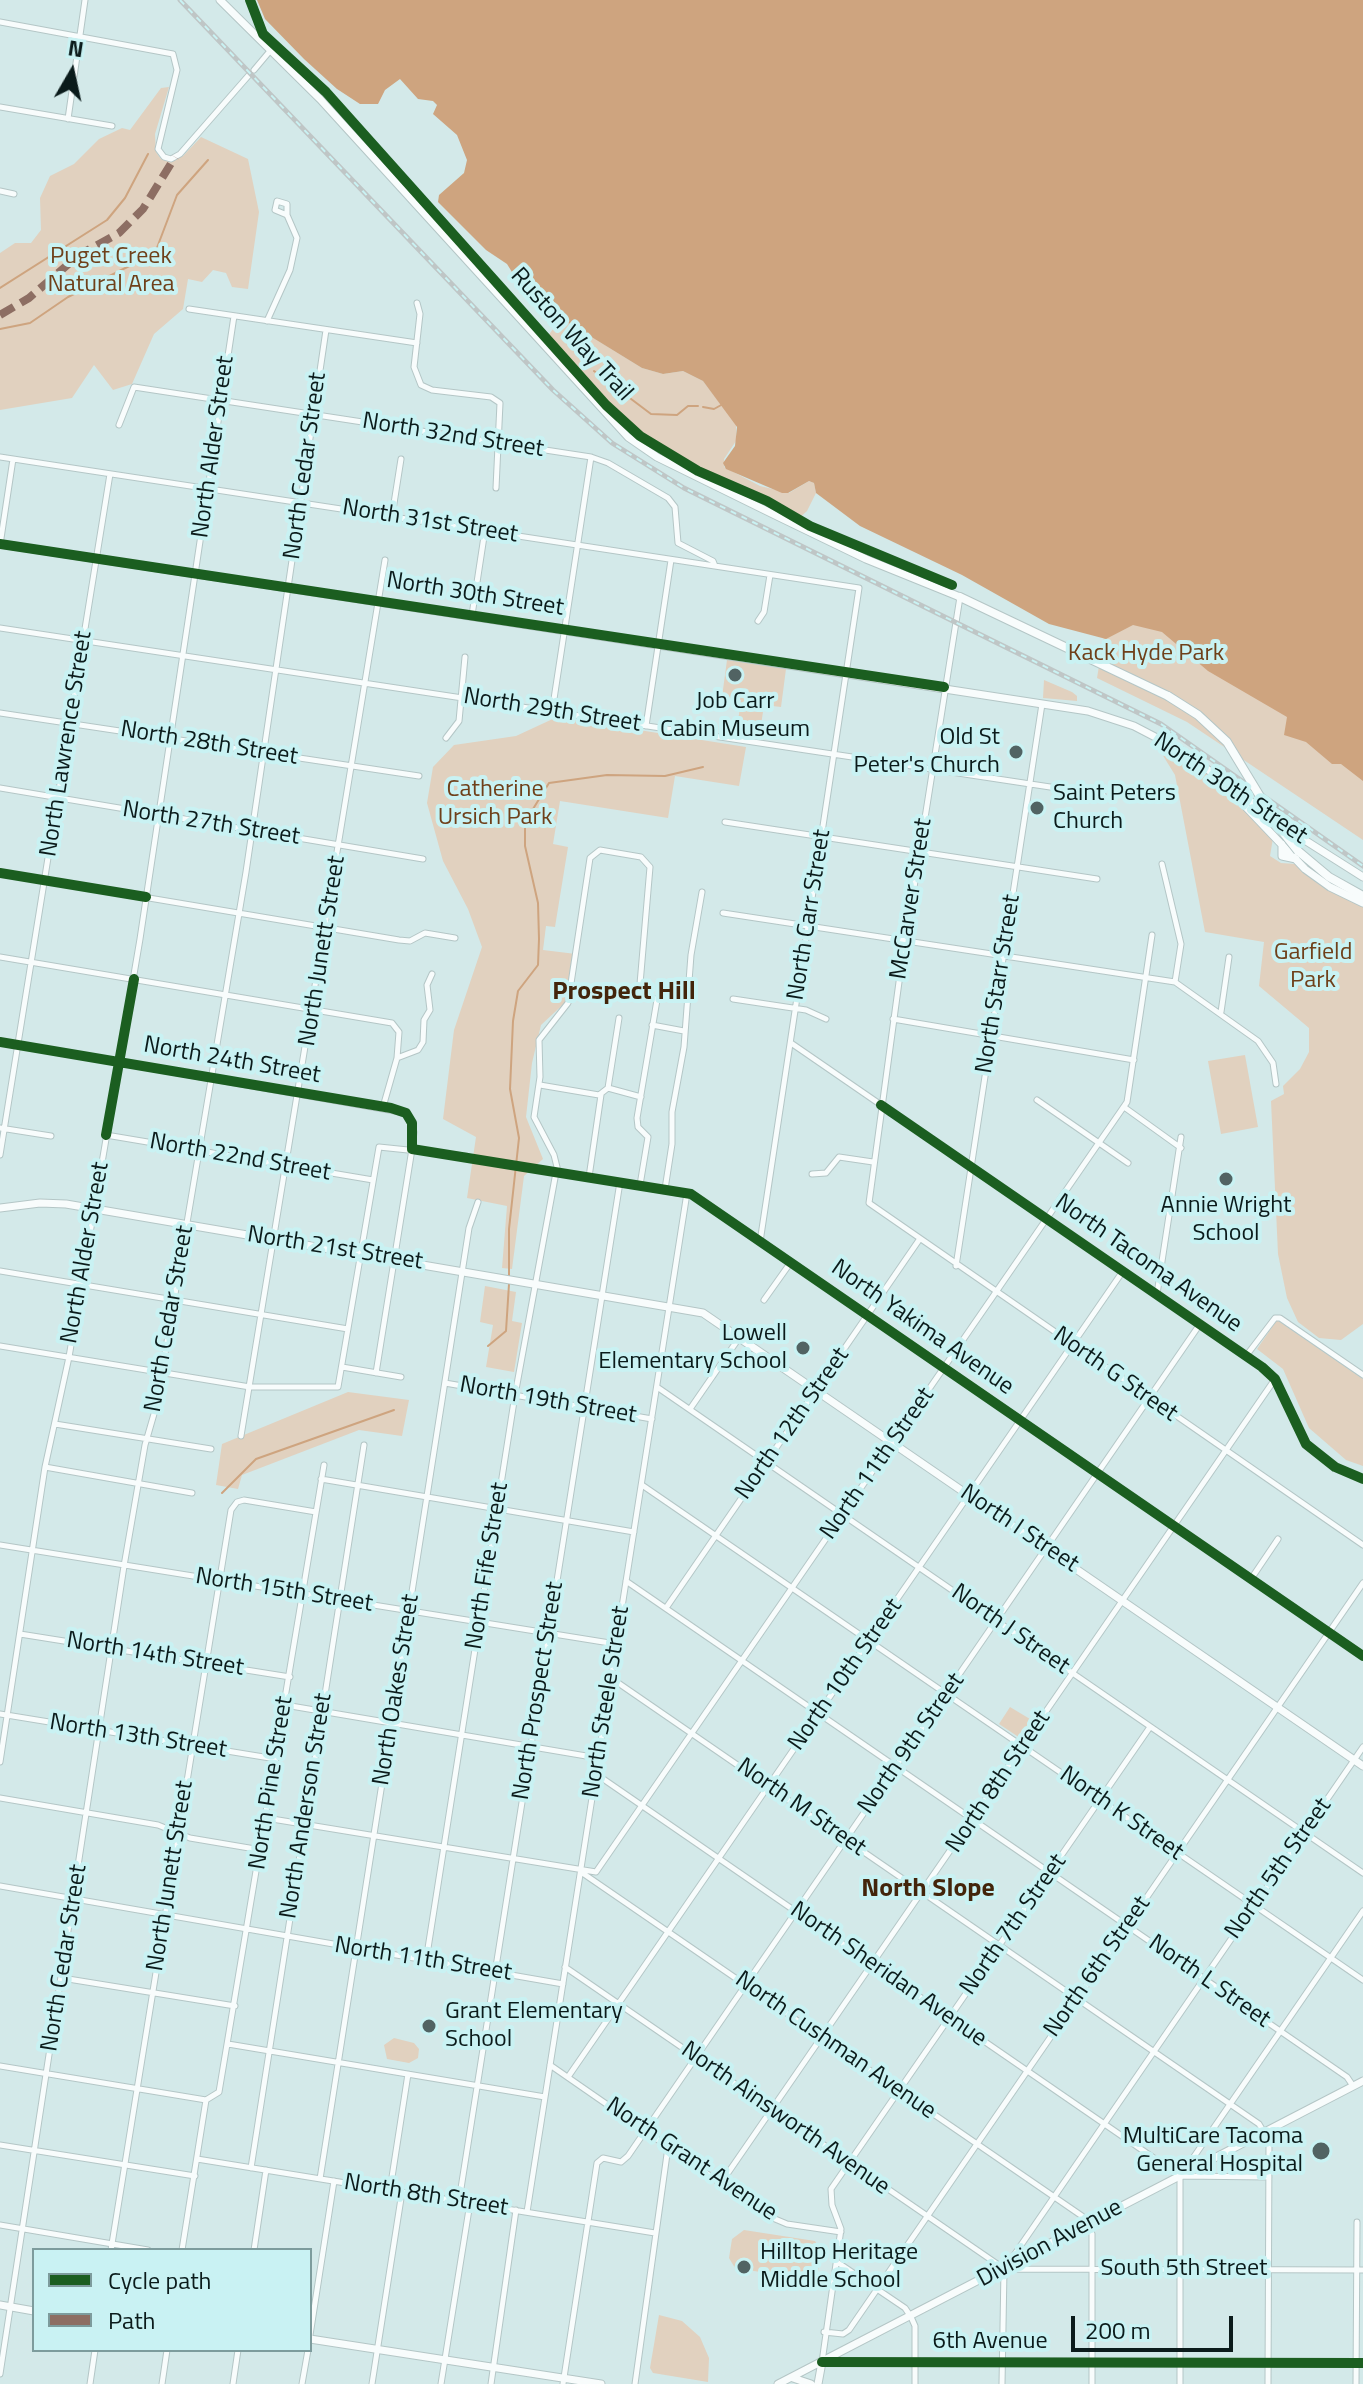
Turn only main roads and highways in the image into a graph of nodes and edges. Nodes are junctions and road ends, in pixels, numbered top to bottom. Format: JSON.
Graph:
{"nodes":[{"id":1,"x":220,"y":0,"type":"edge"},
{"id":2,"x":0,"y":545,"type":"edge"},
{"id":3,"x":960,"y":597,"type":"joint"},
{"id":4,"x":1218,"y":777,"type":"junction"},
{"id":5,"x":1282,"y":845,"type":"junction"},
{"id":6,"x":1297,"y":855,"type":"junction"},
{"id":7,"x":1333,"y":859,"type":"junction"},
{"id":8,"x":1363,"y":877,"type":"edge"},
{"id":9,"x":1363,"y":896,"type":"edge"},
{"id":10,"x":1363,"y":903,"type":"edge"},
{"id":11,"x":0,"y":1208,"type":"edge"},
{"id":12,"x":670,"y":1306,"type":"joint"},
{"id":13,"x":1363,"y":1766,"type":"edge"},
{"id":14,"x":1363,"y":2081,"type":"edge"},
{"id":15,"x":0,"y":2305,"type":"edge"},
{"id":16,"x":32,"y":2311,"type":"edge"},
{"id":17,"x":312,"y":2337,"type":"edge"},
{"id":18,"x":822,"y":2362,"type":"junction"},
{"id":19,"x":1360,"y":2363,"type":"edge"},
{"id":20,"x":793,"y":2378,"type":"junction"},
{"id":21,"x":563,"y":2381,"type":"edge"},
{"id":22,"x":601,"y":2384,"type":"edge"},
{"id":23,"x":778,"y":2384,"type":"edge"},
{"id":24,"x":811,"y":2384,"type":"edge"},
{"id":25,"x":818,"y":2384,"type":"edge"}],
"edges":[{"from":1,"to":3,"type":"main road"},
{"from":2,"to":4,"type":"main road","name":"North 30th Street"},
{"from":3,"to":6,"type":"highway","bridge":true},
{"from":4,"to":5,"type":"main road"},
{"from":4,"to":7,"type":"main road","name":"North 30th Street"},
{"from":5,"to":6,"type":"main road"},
{"from":5,"to":7,"type":"main road"},
{"from":6,"to":9,"type":"highway"},
{"from":6,"to":10,"type":"main road"},
{"from":7,"to":8,"type":"main road","name":"North 30th Street"},
{"from":11,"to":12,"type":"main road","name":"North 21st Street"},
{"from":12,"to":13,"type":"main road","name":"North I Street"},
{"from":14,"to":18,"type":"main road","name":"Division Avenue"},
{"from":15,"to":16,"type":"main road"},
{"from":17,"to":21,"type":"main road"},
{"from":18,"to":19,"type":"main road","name":"6th Avenue"},
{"from":18,"to":20,"type":"main road","name":"6th Avenue"},
{"from":18,"to":25,"type":"main road"},
{"from":20,"to":23,"type":"main road","name":"6th Avenue"},
{"from":20,"to":24,"type":"main road"},
{"from":21,"to":22,"type":"main road"}]}
